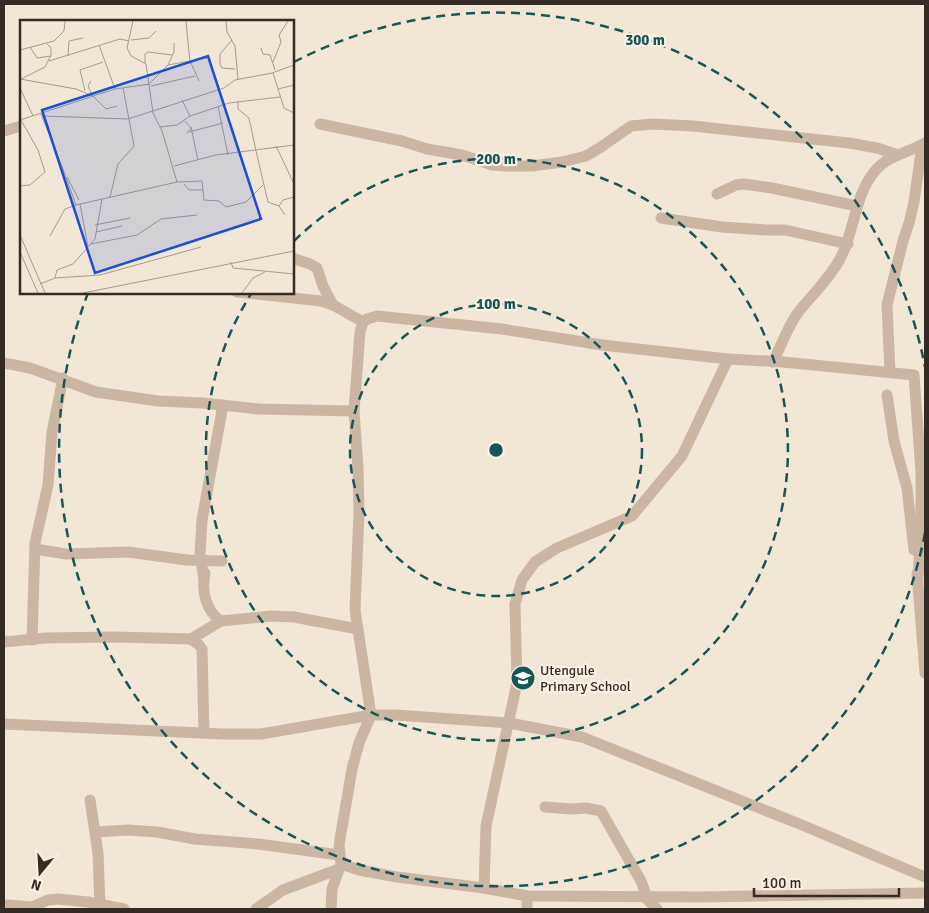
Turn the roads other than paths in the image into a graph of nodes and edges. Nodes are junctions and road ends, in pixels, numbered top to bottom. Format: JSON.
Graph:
{"nodes":[{"id":1,"x":320,"y":124,"type":"dead end"},
{"id":2,"x":20,"y":126,"type":"edge"},
{"id":3,"x":4,"y":131,"type":"edge"},
{"id":4,"x":924,"y":144,"type":"edge"},
{"id":5,"x":898,"y":155,"type":"junction"},
{"id":6,"x":716,"y":194,"type":"dead end"},
{"id":7,"x":857,"y":206,"type":"junction"},
{"id":8,"x":660,"y":218,"type":"dead end"},
{"id":9,"x":848,"y":244,"type":"junction"},
{"id":10,"x":294,"y":259,"type":"edge"},
{"id":11,"x":256,"y":294,"type":"edge"},
{"id":12,"x":333,"y":305,"type":"junction"},
{"id":13,"x":362,"y":322,"type":"junction"},
{"id":14,"x":728,"y":359,"type":"junction"},
{"id":15,"x":773,"y":362,"type":"junction"},
{"id":16,"x":4,"y":363,"type":"edge"},
{"id":17,"x":890,"y":372,"type":"junction"},
{"id":18,"x":920,"y":376,"type":"edge"},
{"id":19,"x":63,"y":378,"type":"junction"},
{"id":20,"x":887,"y":396,"type":"dead end"},
{"id":21,"x":223,"y":405,"type":"junction"},
{"id":22,"x":354,"y":412,"type":"junction"},
{"id":23,"x":35,"y":549,"type":"junction"},
{"id":24,"x":200,"y":560,"type":"junction"},
{"id":25,"x":234,"y":560,"type":"dead end"},
{"id":26,"x":222,"y":561,"type":"junction"},
{"id":27,"x":918,"y":578,"type":"junction"},
{"id":28,"x":204,"y":580,"type":"junction"},
{"id":29,"x":221,"y":622,"type":"junction"},
{"id":30,"x":358,"y":629,"type":"junction"},
{"id":31,"x":190,"y":639,"type":"junction"},
{"id":32,"x":32,"y":640,"type":"junction"},
{"id":33,"x":4,"y":642,"type":"edge"},
{"id":34,"x":925,"y":673,"type":"edge"},
{"id":35,"x":371,"y":715,"type":"junction"},
{"id":36,"x":509,"y":722,"type":"junction"},
{"id":37,"x":4,"y":724,"type":"edge"},
{"id":38,"x":204,"y":733,"type":"junction"},
{"id":39,"x":90,"y":800,"type":"dead end"},
{"id":40,"x":544,"y":807,"type":"dead end"},
{"id":41,"x":96,"y":832,"type":"junction"},
{"id":42,"x":340,"y":863,"type":"junction"},
{"id":43,"x":925,"y":877,"type":"edge"},
{"id":44,"x":484,"y":888,"type":"junction"},
{"id":45,"x":925,"y":893,"type":"edge"},
{"id":46,"x":527,"y":896,"type":"junction"},
{"id":47,"x":650,"y":903,"type":"edge"},
{"id":48,"x":8,"y":905,"type":"dead end"},
{"id":49,"x":101,"y":906,"type":"edge"},
{"id":50,"x":124,"y":909,"type":"edge"},
{"id":51,"x":256,"y":909,"type":"edge"},
{"id":52,"x":331,"y":909,"type":"edge"},
{"id":53,"x":527,"y":909,"type":"edge"}],
"edges":[{"from":1,"to":5,"type":"street"},
{"from":2,"to":3,"type":"street"},
{"from":4,"to":5,"type":"street"},
{"from":4,"to":17,"type":"street"},
{"from":5,"to":7,"type":"street"},
{"from":6,"to":7,"type":"street"},
{"from":7,"to":9,"type":"street"},
{"from":8,"to":9,"type":"street"},
{"from":9,"to":15,"type":"street"},
{"from":10,"to":12,"type":"street"},
{"from":11,"to":12,"type":"street"},
{"from":12,"to":13,"type":"street"},
{"from":13,"to":14,"type":"street"},
{"from":13,"to":22,"type":"street"},
{"from":14,"to":15,"type":"street"},
{"from":14,"to":36,"type":"street"},
{"from":15,"to":17,"type":"street"},
{"from":16,"to":19,"type":"street"},
{"from":17,"to":18,"type":"street"},
{"from":18,"to":27,"type":"street"},
{"from":19,"to":21,"type":"street"},
{"from":19,"to":23,"type":"street"},
{"from":20,"to":27,"type":"street"},
{"from":21,"to":22,"type":"street"},
{"from":21,"to":24,"type":"street"},
{"from":22,"to":30,"type":"street"},
{"from":23,"to":24,"type":"street"},
{"from":23,"to":32,"type":"street"},
{"from":24,"to":26,"type":"street"},
{"from":24,"to":28,"type":"street"},
{"from":25,"to":26,"type":"street"},
{"from":26,"to":28,"type":"street"},
{"from":27,"to":34,"type":"street"},
{"from":28,"to":29,"type":"street"},
{"from":29,"to":30,"type":"street"},
{"from":29,"to":31,"type":"street"},
{"from":30,"to":35,"type":"street"},
{"from":31,"to":32,"type":"street"},
{"from":31,"to":38,"type":"street"},
{"from":32,"to":33,"type":"street"},
{"from":35,"to":36,"type":"street"},
{"from":35,"to":38,"type":"street"},
{"from":35,"to":42,"type":"street"},
{"from":36,"to":43,"type":"street"},
{"from":36,"to":44,"type":"street"},
{"from":37,"to":38,"type":"street"},
{"from":39,"to":41,"type":"street"},
{"from":40,"to":47,"type":"street"},
{"from":41,"to":42,"type":"street"},
{"from":41,"to":49,"type":"street"},
{"from":42,"to":44,"type":"street"},
{"from":42,"to":51,"type":"street"},
{"from":42,"to":52,"type":"street"},
{"from":44,"to":46,"type":"street"},
{"from":45,"to":47,"type":"street"},
{"from":46,"to":47,"type":"street"},
{"from":46,"to":53,"type":"street"},
{"from":48,"to":49,"type":"street"},
{"from":49,"to":50,"type":"street"}]}
